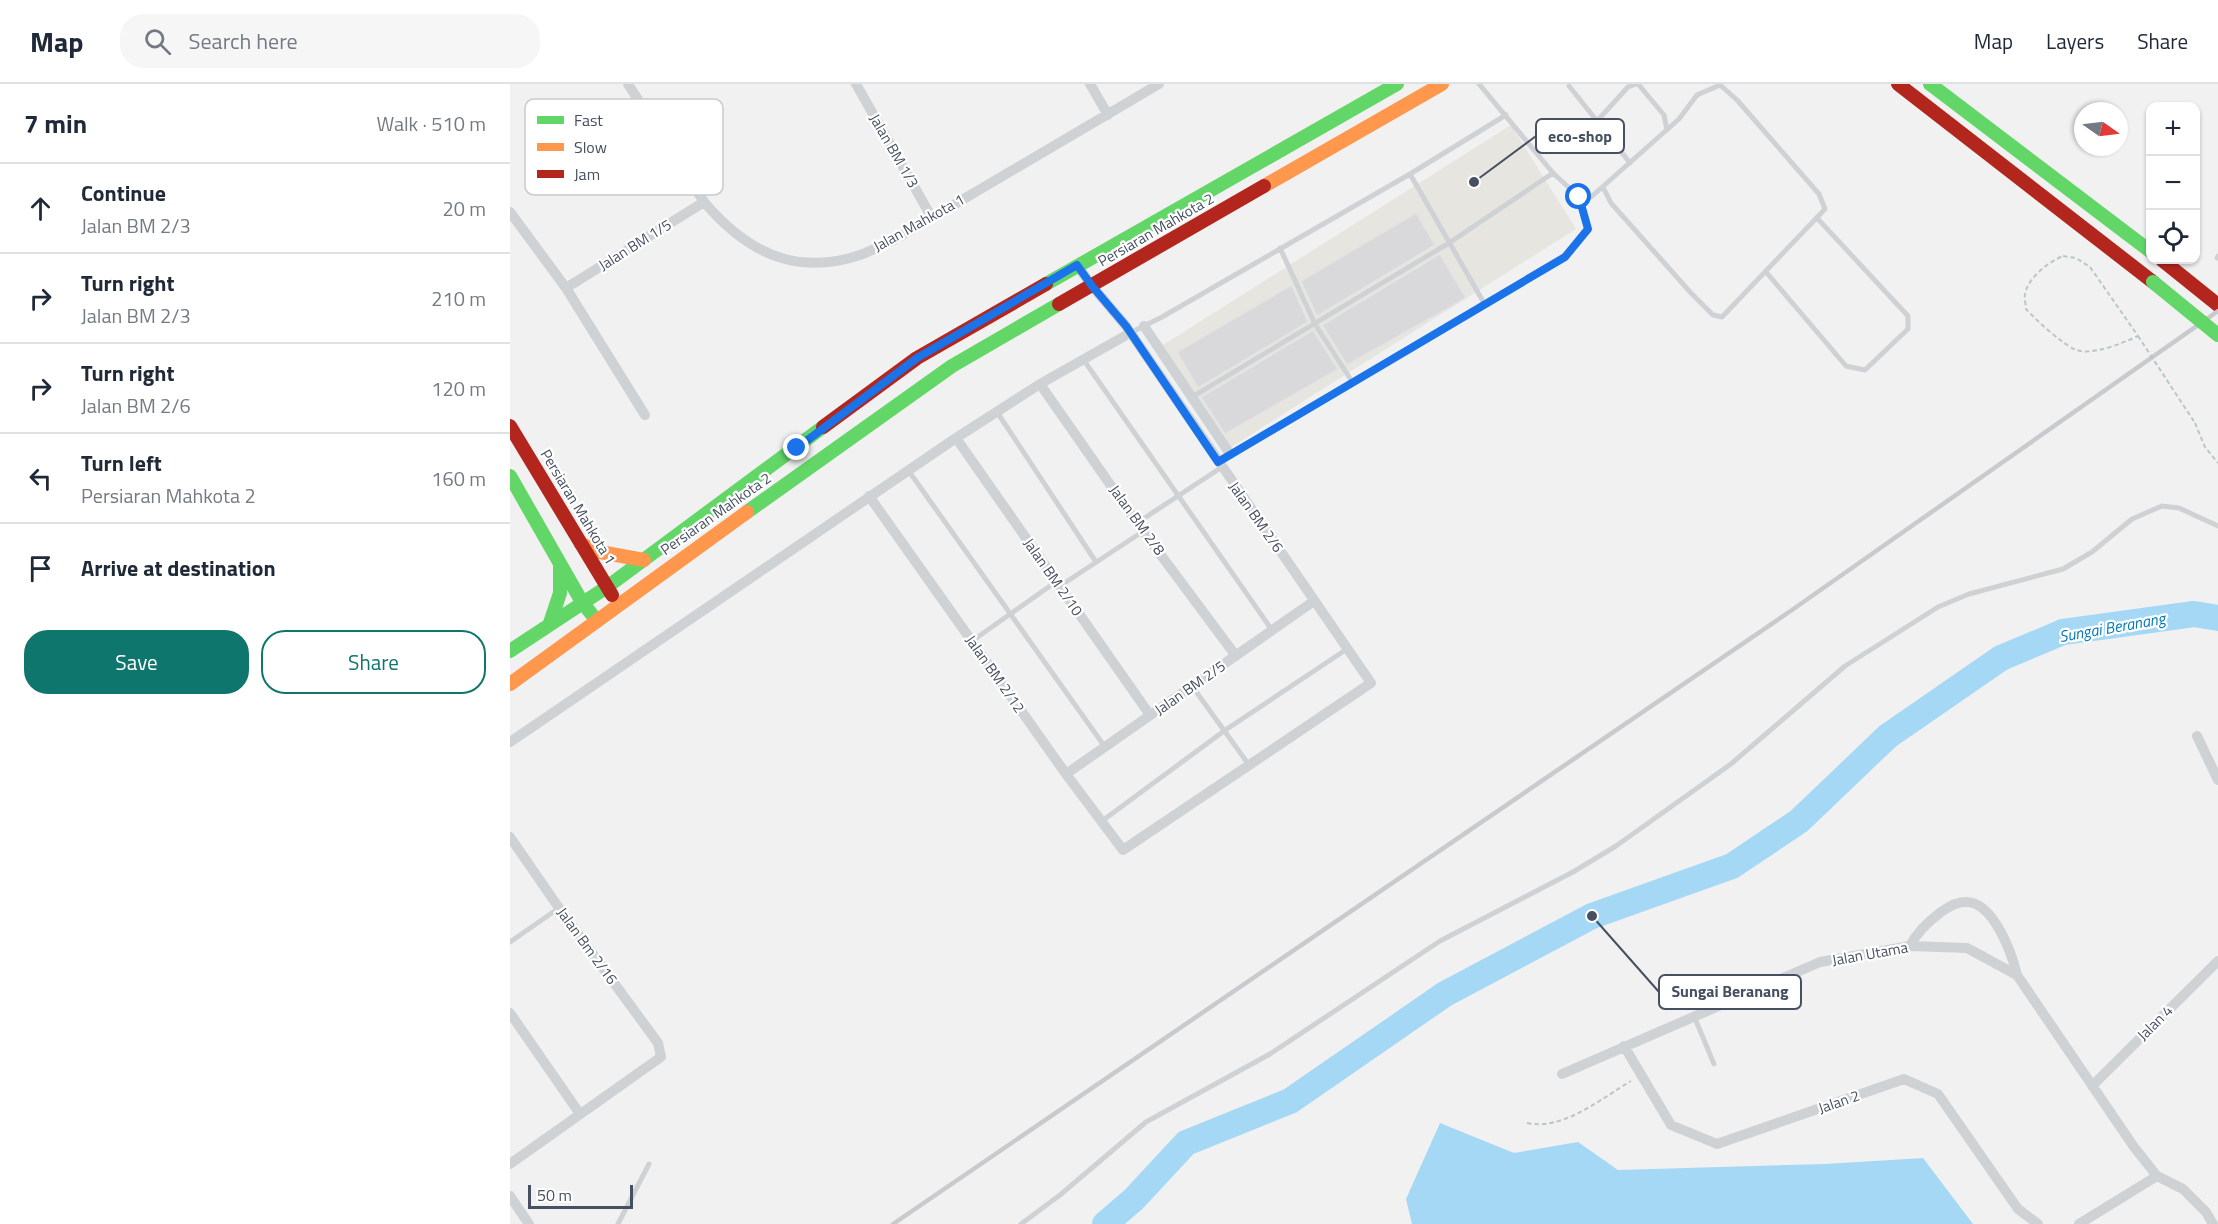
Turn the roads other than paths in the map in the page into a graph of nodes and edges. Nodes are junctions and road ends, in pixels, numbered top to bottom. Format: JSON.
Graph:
{"nodes":[{"id":1,"x":628,"y":84,"type":"edge"},
{"id":2,"x":856,"y":84,"type":"edge"},
{"id":3,"x":1090,"y":84,"type":"edge"},
{"id":4,"x":1159,"y":84,"type":"edge"},
{"id":5,"x":1397,"y":84,"type":"edge"},
{"id":6,"x":1442,"y":84,"type":"edge"},
{"id":7,"x":1479,"y":84,"type":"edge"},
{"id":8,"x":1637,"y":84,"type":"edge"},
{"id":9,"x":1898,"y":84,"type":"edge"},
{"id":10,"x":1930,"y":84,"type":"edge"},
{"id":11,"x":1569,"y":86,"type":"dead end"},
{"id":12,"x":638,"y":99,"type":"edge"},
{"id":13,"x":1108,"y":115,"type":"junction"},
{"id":14,"x":1506,"y":115,"type":"junction"},
{"id":15,"x":1597,"y":121,"type":"junction"},
{"id":16,"x":1667,"y":130,"type":"junction"},
{"id":17,"x":1630,"y":163,"type":"junction"},
{"id":18,"x":1553,"y":173,"type":"junction"},
{"id":19,"x":1410,"y":174,"type":"junction"},
{"id":20,"x":1603,"y":187,"type":"junction"},
{"id":21,"x":699,"y":195,"type":"edge"},
{"id":22,"x":1579,"y":197,"type":"junction"},
{"id":23,"x":704,"y":202,"type":"junction"},
{"id":24,"x":510,"y":212,"type":"edge"},
{"id":25,"x":932,"y":218,"type":"junction"},
{"id":26,"x":1817,"y":218,"type":"junction"},
{"id":27,"x":1449,"y":243,"type":"junction"},
{"id":28,"x":2146,"y":247,"type":"edge"},
{"id":29,"x":1280,"y":248,"type":"junction"},
{"id":30,"x":2167,"y":264,"type":"edge"},
{"id":31,"x":1077,"y":265,"type":"junction"},
{"id":32,"x":1766,"y":272,"type":"junction"},
{"id":33,"x":1092,"y":286,"type":"junction"},
{"id":34,"x":566,"y":288,"type":"junction"},
{"id":35,"x":1484,"y":303,"type":"junction"},
{"id":36,"x":2218,"y":305,"type":"edge"},
{"id":37,"x":1315,"y":324,"type":"junction"},
{"id":38,"x":1144,"y":326,"type":"junction"},
{"id":39,"x":1130,"y":333,"type":"junction"},
{"id":40,"x":2218,"y":335,"type":"edge"},
{"id":41,"x":1083,"y":359,"type":"junction"},
{"id":42,"x":1353,"y":383,"type":"junction"},
{"id":43,"x":1040,"y":384,"type":"junction"},
{"id":44,"x":1192,"y":397,"type":"junction"},
{"id":45,"x":997,"y":412,"type":"junction"},
{"id":46,"x":645,"y":415,"type":"dead end"},
{"id":47,"x":510,"y":426,"type":"edge"},
{"id":48,"x":956,"y":438,"type":"junction"},
{"id":49,"x":1230,"y":454,"type":"junction"},
{"id":50,"x":1220,"y":465,"type":"junction"},
{"id":51,"x":908,"y":470,"type":"junction"},
{"id":52,"x":510,"y":476,"type":"edge"},
{"id":53,"x":869,"y":496,"type":"junction"},
{"id":54,"x":1178,"y":496,"type":"junction"},
{"id":55,"x":2218,"y":526,"type":"edge"},
{"id":56,"x":1140,"y":527,"type":"junction"},
{"id":57,"x":581,"y":544,"type":"junction"},
{"id":58,"x":644,"y":560,"type":"junction"},
{"id":59,"x":1096,"y":562,"type":"junction"},
{"id":60,"x":560,"y":564,"type":"junction"},
{"id":61,"x":1058,"y":584,"type":"junction"},
{"id":62,"x":607,"y":587,"type":"junction"},
{"id":63,"x":1314,"y":601,"type":"junction"},
{"id":64,"x":582,"y":602,"type":"junction"},
{"id":65,"x":618,"y":604,"type":"junction"},
{"id":66,"x":1010,"y":614,"type":"junction"},
{"id":67,"x":597,"y":621,"type":"junction"},
{"id":68,"x":550,"y":623,"type":"junction"},
{"id":69,"x":1272,"y":630,"type":"junction"},
{"id":70,"x":972,"y":641,"type":"junction"},
{"id":71,"x":1347,"y":649,"type":"junction"},
{"id":72,"x":510,"y":651,"type":"edge"},
{"id":73,"x":1236,"y":656,"type":"junction"},
{"id":74,"x":510,"y":684,"type":"edge"},
{"id":75,"x":1192,"y":686,"type":"junction"},
{"id":76,"x":1150,"y":715,"type":"junction"},
{"id":77,"x":1224,"y":731,"type":"junction"},
{"id":78,"x":2197,"y":736,"type":"dead end"},
{"id":79,"x":510,"y":742,"type":"edge"},
{"id":80,"x":1105,"y":747,"type":"junction"},
{"id":81,"x":1249,"y":765,"type":"junction"},
{"id":82,"x":1066,"y":774,"type":"junction"},
{"id":83,"x":2218,"y":780,"type":"edge"},
{"id":84,"x":1102,"y":821,"type":"junction"},
{"id":85,"x":510,"y":837,"type":"edge"},
{"id":86,"x":559,"y":908,"type":"junction"},
{"id":87,"x":510,"y":942,"type":"edge"},
{"id":88,"x":1910,"y":946,"type":"junction"},
{"id":89,"x":2218,"y":961,"type":"edge"},
{"id":90,"x":2018,"y":975,"type":"junction"},
{"id":91,"x":510,"y":1013,"type":"edge"},
{"id":92,"x":1694,"y":1016,"type":"junction"},
{"id":93,"x":1624,"y":1046,"type":"junction"},
{"id":94,"x":1714,"y":1064,"type":"dead end"},
{"id":95,"x":1562,"y":1074,"type":"dead end"},
{"id":96,"x":2092,"y":1086,"type":"junction"},
{"id":97,"x":580,"y":1114,"type":"junction"},
{"id":98,"x":510,"y":1164,"type":"edge"},
{"id":99,"x":649,"y":1164,"type":"dead end"},
{"id":100,"x":2157,"y":1176,"type":"junction"},
{"id":101,"x":510,"y":1196,"type":"edge"},
{"id":102,"x":528,"y":1224,"type":"edge"},
{"id":103,"x":618,"y":1224,"type":"edge"},
{"id":104,"x":1020,"y":1224,"type":"edge"},
{"id":105,"x":2038,"y":1224,"type":"edge"},
{"id":106,"x":2079,"y":1224,"type":"edge"},
{"id":107,"x":2213,"y":1224,"type":"edge"}],
"edges":[{"from":1,"to":12,"type":"street","name":"Jalan Mahkota 1"},
{"from":2,"to":25,"type":"street","name":"Jalan BM 1/3"},
{"from":3,"to":13,"type":"street"},
{"from":4,"to":13,"type":"street","name":"Jalan Mahkota 1"},
{"from":5,"to":31,"type":"main road","name":"Persiaran Mahkota 2"},
{"from":6,"to":33,"type":"main road","name":"Persiaran Mahkota 2"},
{"from":7,"to":14,"type":"lane"},
{"from":8,"to":15,"type":"lane"},
{"from":8,"to":16,"type":"lane"},
{"from":9,"to":40,"type":"main road","bridge":true},
{"from":10,"to":28,"type":"main road"},
{"from":11,"to":15,"type":"lane"},
{"from":13,"to":25,"type":"street","name":"Jalan Mahkota 1"},
{"from":14,"to":18,"type":"lane"},
{"from":14,"to":19,"type":"lane"},
{"from":15,"to":17,"type":"lane"},
{"from":16,"to":17,"type":"lane"},
{"from":16,"to":26,"type":"lane"},
{"from":17,"to":20,"type":"lane"},
{"from":18,"to":22,"type":"lane"},
{"from":18,"to":27,"type":"lane"},
{"from":19,"to":27,"type":"lane"},
{"from":19,"to":29,"type":"lane"},
{"from":20,"to":22,"type":"lane"},
{"from":20,"to":32,"type":"lane"},
{"from":21,"to":23,"type":"street","name":"Jalan Mahkota 1"},
{"from":22,"to":35,"type":"lane"},
{"from":23,"to":25,"type":"street","name":"Jalan Mahkota 1"},
{"from":23,"to":34,"type":"street","name":"Jalan BM 1/5"},
{"from":24,"to":34,"type":"street"},
{"from":26,"to":32,"type":"lane"},
{"from":26,"to":32,"type":"lane"},
{"from":27,"to":35,"type":"lane"},
{"from":27,"to":37,"type":"lane"},
{"from":29,"to":37,"type":"lane"},
{"from":29,"to":38,"type":"lane"},
{"from":30,"to":36,"type":"main road"},
{"from":31,"to":33,"type":"street","name":"Jalan BM 2/6"},
{"from":31,"to":58,"type":"main road","name":"Persiaran Mahkota 2"},
{"from":33,"to":39,"type":"street","name":"Jalan BM 2/6"},
{"from":33,"to":65,"type":"main road","name":"Persiaran Mahkota 2"},
{"from":34,"to":46,"type":"street"},
{"from":35,"to":42,"type":"lane"},
{"from":37,"to":42,"type":"lane"},
{"from":37,"to":44,"type":"lane"},
{"from":38,"to":39,"type":"lane"},
{"from":38,"to":44,"type":"street"},
{"from":39,"to":41,"type":"street"},
{"from":39,"to":50,"type":"street","name":"Jalan BM 2/6"},
{"from":41,"to":43,"type":"street"},
{"from":41,"to":54,"type":"lane"},
{"from":42,"to":49,"type":"lane"},
{"from":43,"to":45,"type":"street"},
{"from":43,"to":56,"type":"street","name":"Jalan BM 2/8"},
{"from":44,"to":49,"type":"street"},
{"from":45,"to":48,"type":"street"},
{"from":45,"to":59,"type":"lane"},
{"from":47,"to":57,"type":"main road","name":"Persiaran Mahkota 1"},
{"from":48,"to":51,"type":"street"},
{"from":48,"to":61,"type":"street","name":"Jalan BM 2/10"},
{"from":49,"to":50,"type":"lane"},
{"from":50,"to":54,"type":"lane"},
{"from":50,"to":63,"type":"street","name":"Jalan BM 2/6"},
{"from":51,"to":53,"type":"street"},
{"from":51,"to":66,"type":"lane"},
{"from":52,"to":60,"type":"main road"},
{"from":53,"to":70,"type":"street","name":"Jalan BM 2/12"},
{"from":53,"to":79,"type":"street"},
{"from":54,"to":56,"type":"lane"},
{"from":54,"to":69,"type":"lane"},
{"from":55,"to":104,"type":"lane"},
{"from":56,"to":59,"type":"lane"},
{"from":56,"to":73,"type":"street","name":"Jalan BM 2/8"},
{"from":57,"to":58,"type":"main road"},
{"from":57,"to":62,"type":"main road","name":"Persiaran Mahkota 1"},
{"from":58,"to":62,"type":"main road","name":"Persiaran Mahkota 2"},
{"from":59,"to":61,"type":"lane"},
{"from":60,"to":64,"type":"main road"},
{"from":60,"to":68,"type":"main road"},
{"from":61,"to":66,"type":"lane"},
{"from":61,"to":76,"type":"street","name":"Jalan BM 2/10"},
{"from":62,"to":64,"type":"main road","name":"Persiaran Mahkota 2"},
{"from":62,"to":65,"type":"main road","name":"Persiaran Mahkota 1"},
{"from":63,"to":69,"type":"street","name":"Jalan BM 2/5"},
{"from":63,"to":71,"type":"street","name":"Jalan BM 2/6"},
{"from":64,"to":67,"type":"main road"},
{"from":64,"to":68,"type":"main road","name":"Persiaran Mahkota 2"},
{"from":65,"to":67,"type":"main road","name":"Persiaran Mahkota 2"},
{"from":66,"to":70,"type":"lane"},
{"from":66,"to":80,"type":"lane"},
{"from":67,"to":74,"type":"main road","name":"Persiaran Mahkota 2"},
{"from":68,"to":72,"type":"main road","name":"Persiaran Mahkota 2"},
{"from":69,"to":73,"type":"street","name":"Jalan BM 2/5"},
{"from":70,"to":82,"type":"street","name":"Jalan BM 2/12"},
{"from":71,"to":77,"type":"lane"},
{"from":71,"to":81,"type":"street","name":"Jalan BM 2/6"},
{"from":73,"to":75,"type":"street","name":"Jalan BM 2/5"},
{"from":75,"to":76,"type":"street","name":"Jalan BM 2/5"},
{"from":75,"to":77,"type":"lane"},
{"from":76,"to":80,"type":"street","name":"Jalan BM 2/5"},
{"from":77,"to":81,"type":"lane"},
{"from":77,"to":84,"type":"lane"},
{"from":78,"to":83,"type":"street"},
{"from":80,"to":82,"type":"street","name":"Jalan BM 2/5"},
{"from":81,"to":84,"type":"street","name":"Jalan BM 2/12"},
{"from":82,"to":84,"type":"street","name":"Jalan BM 2/12"},
{"from":85,"to":86,"type":"street","name":"Jalan Bm 2/16"},
{"from":86,"to":87,"type":"lane"},
{"from":86,"to":97,"type":"street","name":"Jalan Bm 2/16"},
{"from":88,"to":90,"type":"street","name":"Jalan Utama"},
{"from":88,"to":90,"type":"street"},
{"from":88,"to":92,"type":"street","name":"Jalan Utama"},
{"from":89,"to":96,"type":"street","name":"Jalan 4"},
{"from":90,"to":96,"type":"street","name":"Jalan Utama"},
{"from":91,"to":97,"type":"street"},
{"from":92,"to":93,"type":"street","name":"Jalan Utama"},
{"from":92,"to":94,"type":"lane"},
{"from":93,"to":95,"type":"street","name":"Jalan Utama"},
{"from":93,"to":105,"type":"street","name":"Jalan 2"},
{"from":96,"to":100,"type":"street","name":"Jalan Utama"},
{"from":97,"to":98,"type":"street"},
{"from":99,"to":103,"type":"lane"},
{"from":100,"to":106,"type":"street"},
{"from":100,"to":107,"type":"street","name":"Jalan Utama"},
{"from":101,"to":102,"type":"street"}]}
